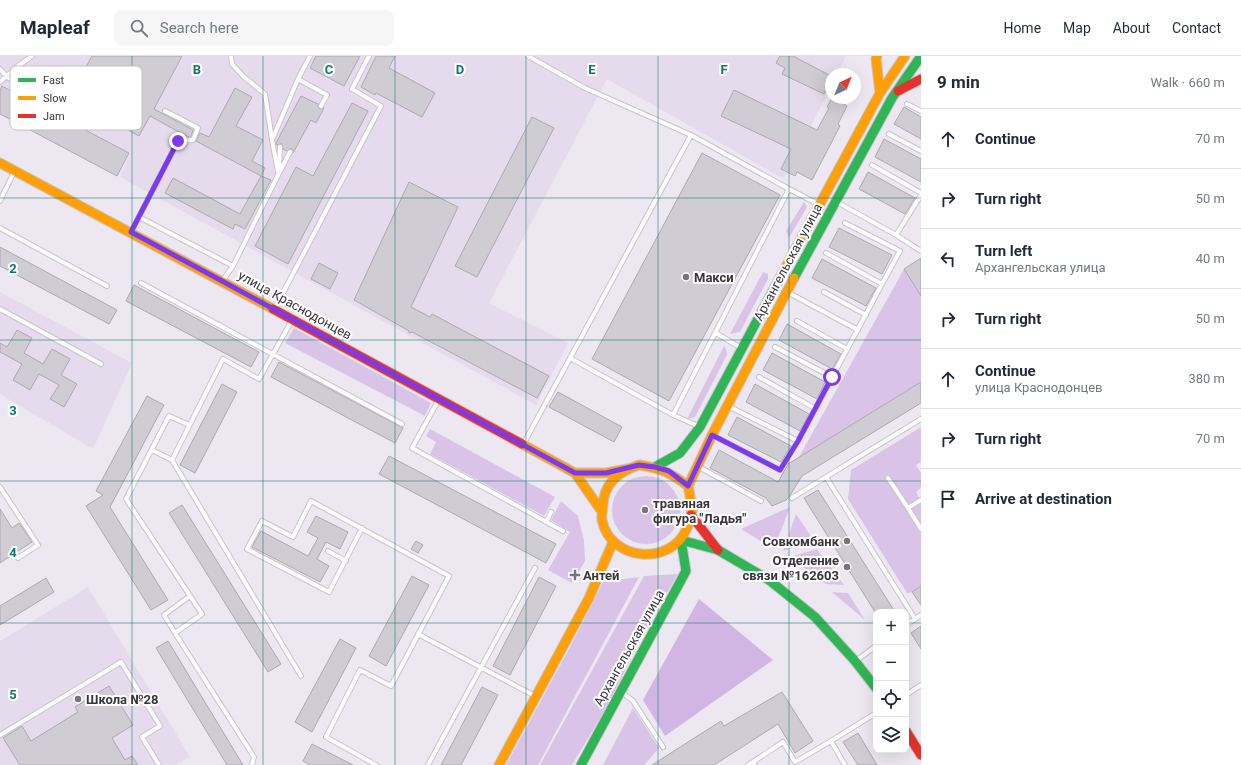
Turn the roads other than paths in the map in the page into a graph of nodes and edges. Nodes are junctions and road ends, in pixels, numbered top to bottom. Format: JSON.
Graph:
{"nodes":[{"id":1,"x":32,"y":56,"type":"edge"},
{"id":2,"x":231,"y":56,"type":"edge"},
{"id":3,"x":310,"y":56,"type":"edge"},
{"id":4,"x":369,"y":56,"type":"edge"},
{"id":5,"x":528,"y":56,"type":"edge"},
{"id":6,"x":877,"y":56,"type":"edge"},
{"id":7,"x":905,"y":56,"type":"edge"},
{"id":8,"x":921,"y":56,"type":"edge"},
{"id":9,"x":18,"y":66,"type":"edge"},
{"id":10,"x":0,"y":69,"type":"edge"},
{"id":11,"x":10,"y":74,"type":"edge"},
{"id":12,"x":7,"y":77,"type":"junction"},
{"id":13,"x":10,"y":79,"type":"edge"},
{"id":14,"x":921,"y":79,"type":"edge"},
{"id":15,"x":298,"y":80,"type":"junction"},
{"id":16,"x":0,"y":82,"type":"edge"},
{"id":17,"x":880,"y":93,"type":"junction"},
{"id":18,"x":892,"y":98,"type":"junction"},
{"id":19,"x":907,"y":104,"type":"dead end"},
{"id":20,"x":321,"y":106,"type":"dead end"},
{"id":21,"x":165,"y":111,"type":"dead end"},
{"id":22,"x":921,"y":111,"type":"edge"},
{"id":23,"x":889,"y":134,"type":"dead end"},
{"id":24,"x":691,"y":135,"type":"junction"},
{"id":25,"x":272,"y":140,"type":"junction"},
{"id":26,"x":280,"y":147,"type":"dead end"},
{"id":27,"x":921,"y":151,"type":"edge"},
{"id":28,"x":290,"y":152,"type":"dead end"},
{"id":29,"x":0,"y":164,"type":"edge"},
{"id":30,"x":872,"y":165,"type":"dead end"},
{"id":31,"x":14,"y":172,"type":"junction"},
{"id":32,"x":279,"y":173,"type":"junction"},
{"id":33,"x":789,"y":189,"type":"junction"},
{"id":34,"x":921,"y":194,"type":"edge"},
{"id":35,"x":0,"y":201,"type":"edge"},
{"id":36,"x":835,"y":201,"type":"junction"},
{"id":37,"x":820,"y":204,"type":"junction"},
{"id":38,"x":139,"y":217,"type":"junction"},
{"id":39,"x":845,"y":223,"type":"dead end"},
{"id":40,"x":0,"y":228,"type":"edge"},
{"id":41,"x":131,"y":232,"type":"junction"},
{"id":42,"x":896,"y":235,"type":"junction"},
{"id":43,"x":921,"y":251,"type":"edge"},
{"id":44,"x":826,"y":253,"type":"dead end"},
{"id":45,"x":233,"y":266,"type":"junction"},
{"id":46,"x":222,"y":281,"type":"junction"},
{"id":47,"x":141,"y":283,"type":"dead end"},
{"id":48,"x":882,"y":284,"type":"junction"},
{"id":49,"x":107,"y":286,"type":"dead end"},
{"id":50,"x":787,"y":292,"type":"junction"},
{"id":51,"x":824,"y":292,"type":"dead end"},
{"id":52,"x":0,"y":309,"type":"edge"},
{"id":53,"x":274,"y":310,"type":"junction"},
{"id":54,"x":866,"y":315,"type":"junction"},
{"id":55,"x":293,"y":320,"type":"junction"},
{"id":56,"x":797,"y":322,"type":"dead end"},
{"id":57,"x":858,"y":330,"type":"junction"},
{"id":58,"x":716,"y":333,"type":"junction"},
{"id":59,"x":775,"y":347,"type":"dead end"},
{"id":60,"x":742,"y":348,"type":"junction"},
{"id":61,"x":847,"y":349,"type":"junction"},
{"id":62,"x":273,"y":354,"type":"junction"},
{"id":63,"x":570,"y":358,"type":"junction"},
{"id":64,"x":101,"y":364,"type":"dead end"},
{"id":65,"x":832,"y":377,"type":"junction"},
{"id":66,"x":759,"y":378,"type":"dead end"},
{"id":67,"x":439,"y":398,"type":"junction"},
{"id":68,"x":728,"y":406,"type":"junction"},
{"id":69,"x":816,"y":409,"type":"junction"},
{"id":70,"x":674,"y":415,"type":"junction"},
{"id":71,"x":921,"y":420,"type":"edge"},
{"id":72,"x":402,"y":424,"type":"dead end"},
{"id":73,"x":189,"y":425,"type":"junction"},
{"id":74,"x":700,"y":427,"type":"junction"},
{"id":75,"x":712,"y":435,"type":"junction"},
{"id":76,"x":798,"y":441,"type":"junction"},
{"id":77,"x":523,"y":445,"type":"junction"},
{"id":78,"x":152,"y":450,"type":"junction"},
{"id":79,"x":172,"y":460,"type":"junction"},
{"id":80,"x":697,"y":466,"type":"junction"},
{"id":81,"x":655,"y":467,"type":"junction"},
{"id":82,"x":628,"y":469,"type":"junction"},
{"id":83,"x":575,"y":473,"type":"junction"},
{"id":84,"x":826,"y":477,"type":"junction"},
{"id":85,"x":888,"y":478,"type":"dead end"},
{"id":86,"x":688,"y":486,"type":"junction"},
{"id":87,"x":0,"y":487,"type":"edge"},
{"id":88,"x":792,"y":498,"type":"dead end"},
{"id":89,"x":921,"y":500,"type":"edge"},
{"id":90,"x":760,"y":501,"type":"dead end"},
{"id":91,"x":908,"y":508,"type":"junction"},
{"id":92,"x":600,"y":509,"type":"junction"},
{"id":93,"x":551,"y":512,"type":"dead end"},
{"id":94,"x":691,"y":515,"type":"junction"},
{"id":95,"x":546,"y":522,"type":"junction"},
{"id":96,"x":362,"y":528,"type":"junction"},
{"id":97,"x":921,"y":529,"type":"edge"},
{"id":98,"x":563,"y":531,"type":"dead end"},
{"id":99,"x":681,"y":540,"type":"junction"},
{"id":100,"x":613,"y":542,"type":"junction"},
{"id":101,"x":718,"y":550,"type":"junction"},
{"id":102,"x":328,"y":552,"type":"dead end"},
{"id":103,"x":15,"y":553,"type":"dead end"},
{"id":104,"x":346,"y":561,"type":"junction"},
{"id":105,"x":534,"y":568,"type":"dead end"},
{"id":106,"x":190,"y":596,"type":"junction"},
{"id":107,"x":921,"y":615,"type":"edge"},
{"id":108,"x":915,"y":619,"type":"junction"},
{"id":109,"x":909,"y":623,"type":"edge"},
{"id":110,"x":175,"y":633,"type":"junction"},
{"id":111,"x":418,"y":634,"type":"junction"},
{"id":112,"x":873,"y":648,"type":"edge"},
{"id":113,"x":855,"y":661,"type":"junction"},
{"id":114,"x":480,"y":667,"type":"junction"},
{"id":115,"x":301,"y":676,"type":"dead end"},
{"id":116,"x":873,"y":684,"type":"edge"},
{"id":117,"x":921,"y":686,"type":"edge"},
{"id":118,"x":621,"y":691,"type":"junction"},
{"id":119,"x":909,"y":693,"type":"edge"},
{"id":120,"x":535,"y":696,"type":"junction"},
{"id":121,"x":873,"y":715,"type":"edge"},
{"id":122,"x":0,"y":735,"type":"edge"},
{"id":123,"x":909,"y":736,"type":"edge"},
{"id":124,"x":831,"y":741,"type":"junction"},
{"id":125,"x":663,"y":747,"type":"dead end"},
{"id":126,"x":921,"y":755,"type":"edge"},
{"id":127,"x":754,"y":763,"type":"edge"},
{"id":128,"x":159,"y":765,"type":"edge"},
{"id":129,"x":252,"y":765,"type":"edge"},
{"id":130,"x":376,"y":765,"type":"edge"},
{"id":131,"x":428,"y":765,"type":"edge"},
{"id":132,"x":499,"y":765,"type":"edge"},
{"id":133,"x":581,"y":765,"type":"edge"},
{"id":134,"x":748,"y":765,"type":"edge"},
{"id":135,"x":846,"y":765,"type":"edge"}],
"edges":[{"from":1,"to":9,"type":"lane"},
{"from":2,"to":25,"type":"lane"},
{"from":3,"to":15,"type":"lane"},
{"from":4,"to":53,"type":"lane"},
{"from":5,"to":24,"type":"lane"},
{"from":6,"to":17,"type":"main road"},
{"from":7,"to":17,"type":"main road","name":"Архангельская улица"},
{"from":8,"to":18,"type":"main road","name":"Архангельская улица"},
{"from":10,"to":12,"type":"lane"},
{"from":11,"to":12,"type":"lane"},
{"from":12,"to":13,"type":"lane"},
{"from":12,"to":16,"type":"lane"},
{"from":14,"to":18,"type":"main road"},
{"from":15,"to":20,"type":"lane"},
{"from":15,"to":25,"type":"lane"},
{"from":17,"to":37,"type":"main road","name":"Архангельская улица"},
{"from":18,"to":36,"type":"main road","name":"Архангельская улица"},
{"from":19,"to":22,"type":"lane"},
{"from":21,"to":38,"type":"lane"},
{"from":23,"to":27,"type":"lane"},
{"from":24,"to":33,"type":"lane"},
{"from":24,"to":63,"type":"lane"},
{"from":25,"to":32,"type":"lane"},
{"from":26,"to":32,"type":"lane"},
{"from":28,"to":32,"type":"lane"},
{"from":29,"to":31,"type":"main road","name":"улица Краснодонцев"},
{"from":30,"to":34,"type":"lane"},
{"from":31,"to":35,"type":"lane"},
{"from":31,"to":41,"type":"main road","name":"улица Краснодонцев"},
{"from":32,"to":45,"type":"lane"},
{"from":33,"to":37,"type":"lane"},
{"from":33,"to":58,"type":"lane"},
{"from":34,"to":42,"type":"lane"},
{"from":36,"to":42,"type":"lane"},
{"from":36,"to":50,"type":"main road","name":"Архангельская улица"},
{"from":37,"to":60,"type":"main road","name":"Архангельская улица"},
{"from":38,"to":41,"type":"lane"},
{"from":38,"to":45,"type":"lane"},
{"from":39,"to":48,"type":"lane"},
{"from":40,"to":49,"type":"lane"},
{"from":41,"to":46,"type":"main road","name":"улица Краснодонцев"},
{"from":42,"to":43,"type":"lane"},
{"from":44,"to":48,"type":"lane"},
{"from":45,"to":46,"type":"lane"},
{"from":46,"to":53,"type":"main road","name":"улица Краснодонцев"},
{"from":47,"to":62,"type":"lane"},
{"from":48,"to":54,"type":"lane"},
{"from":50,"to":57,"type":"lane"},
{"from":50,"to":68,"type":"main road","name":"Архангельская улица"},
{"from":51,"to":54,"type":"lane"},
{"from":52,"to":64,"type":"lane"},
{"from":53,"to":55,"type":"main road","name":"улица Краснодонцев"},
{"from":54,"to":57,"type":"lane"},
{"from":55,"to":62,"type":"lane"},
{"from":55,"to":67,"type":"main road","name":"улица Краснодонцев"},
{"from":56,"to":61,"type":"lane"},
{"from":57,"to":61,"type":"lane"},
{"from":58,"to":60,"type":"lane"},
{"from":58,"to":70,"type":"lane"},
{"from":59,"to":65,"type":"lane"},
{"from":60,"to":74,"type":"main road","name":"Архангельская улица"},
{"from":61,"to":65,"type":"lane"},
{"from":62,"to":72,"type":"lane"},
{"from":62,"to":73,"type":"lane"},
{"from":63,"to":70,"type":"lane"},
{"from":63,"to":77,"type":"lane"},
{"from":65,"to":69,"type":"lane"},
{"from":66,"to":69,"type":"lane"},
{"from":67,"to":77,"type":"main road","name":"улица Краснодонцев"},
{"from":67,"to":95,"type":"lane"},
{"from":68,"to":75,"type":"main road","name":"Архангельская улица"},
{"from":68,"to":76,"type":"lane"},
{"from":69,"to":76,"type":"lane"},
{"from":70,"to":74,"type":"lane"},
{"from":71,"to":84,"type":"lane"},
{"from":73,"to":78,"type":"lane"},
{"from":73,"to":79,"type":"lane"},
{"from":74,"to":81,"type":"main road","name":"Архангельская улица"},
{"from":75,"to":76,"type":"lane"},
{"from":75,"to":80,"type":"main road","name":"Архангельская улица"},
{"from":77,"to":83,"type":"main road","name":"улица Краснодонцев"},
{"from":78,"to":79,"type":"lane"},
{"from":78,"to":106,"type":"lane"},
{"from":79,"to":115,"type":"lane"},
{"from":80,"to":86,"type":"main road","name":"Архангельская улица"},
{"from":80,"to":90,"type":"lane"},
{"from":81,"to":82,"type":"main road"},
{"from":81,"to":86,"type":"main road"},
{"from":82,"to":83,"type":"main road","name":"улица Краснодонцев"},
{"from":82,"to":92,"type":"main road"},
{"from":83,"to":92,"type":"main road","name":"улица Краснодонцев"},
{"from":84,"to":88,"type":"lane"},
{"from":84,"to":108,"type":"lane"},
{"from":85,"to":91,"type":"lane"},
{"from":86,"to":94,"type":"main road"},
{"from":87,"to":103,"type":"lane"},
{"from":89,"to":91,"type":"lane"},
{"from":91,"to":97,"type":"lane"},
{"from":92,"to":100,"type":"main road"},
{"from":93,"to":95,"type":"lane"},
{"from":94,"to":99,"type":"main road"},
{"from":94,"to":101,"type":"main road"},
{"from":95,"to":98,"type":"lane"},
{"from":96,"to":104,"type":"lane"},
{"from":96,"to":104,"type":"lane"},
{"from":96,"to":111,"type":"lane"},
{"from":99,"to":100,"type":"main road"},
{"from":99,"to":101,"type":"main road"},
{"from":99,"to":118,"type":"main road","name":"Архангельская улица"},
{"from":100,"to":120,"type":"main road"},
{"from":101,"to":113,"type":"main road"},
{"from":102,"to":104,"type":"lane"},
{"from":105,"to":114,"type":"lane"},
{"from":106,"to":110,"type":"lane"},
{"from":106,"to":110,"type":"lane"},
{"from":107,"to":108,"type":"lane"},
{"from":108,"to":109,"type":"lane"},
{"from":110,"to":129,"type":"lane"},
{"from":111,"to":114,"type":"lane"},
{"from":111,"to":130,"type":"lane"},
{"from":112,"to":113,"type":"lane"},
{"from":113,"to":116,"type":"main road"},
{"from":114,"to":120,"type":"lane"},
{"from":114,"to":131,"type":"lane"},
{"from":117,"to":119,"type":"lane"},
{"from":118,"to":125,"type":"lane"},
{"from":118,"to":133,"type":"main road","name":"Архангельская улица"},
{"from":120,"to":132,"type":"main road"},
{"from":121,"to":124,"type":"lane"},
{"from":122,"to":128,"type":"lane"},
{"from":123,"to":126,"type":"main road"},
{"from":124,"to":127,"type":"lane"},
{"from":124,"to":135,"type":"lane"},
{"from":127,"to":134,"type":"lane"}]}
